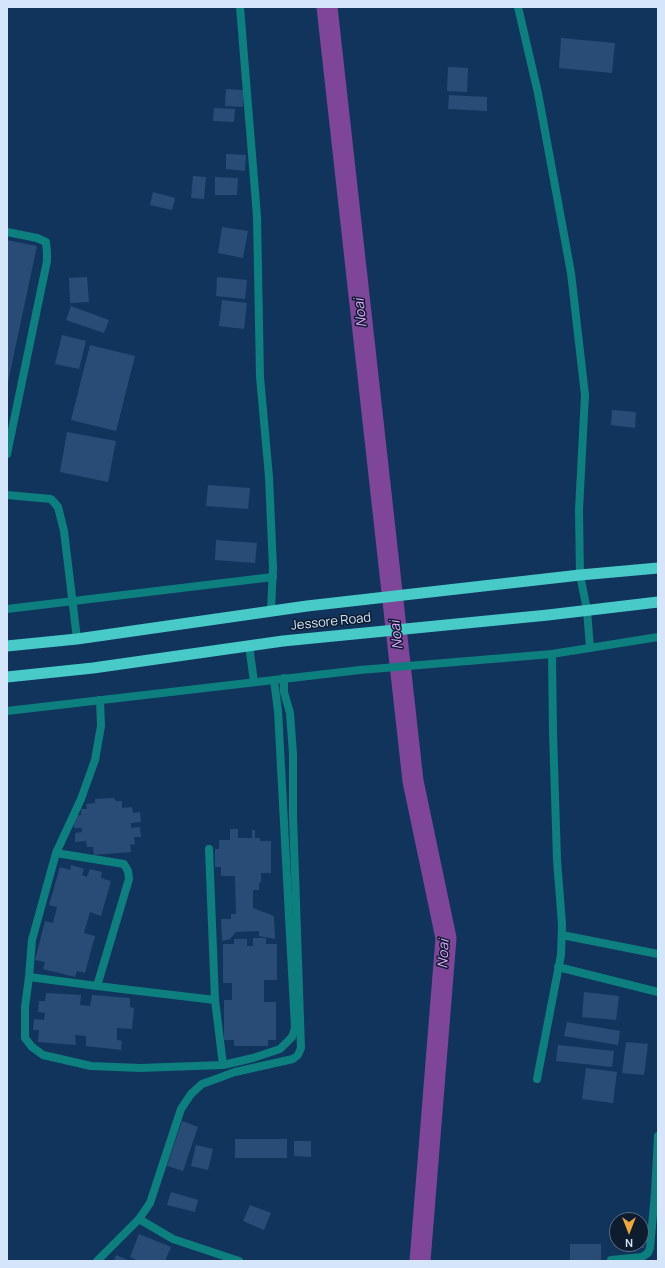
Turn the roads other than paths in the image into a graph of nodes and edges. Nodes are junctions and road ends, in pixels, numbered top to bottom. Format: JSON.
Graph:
{"nodes":[{"id":1,"x":240,"y":7,"type":"edge"},
{"id":2,"x":518,"y":7,"type":"edge"},
{"id":3,"x":7,"y":232,"type":"edge"},
{"id":4,"x":7,"y":454,"type":"edge"},
{"id":5,"x":7,"y":494,"type":"edge"},
{"id":6,"x":658,"y":568,"type":"edge"},
{"id":7,"x":580,"y":575,"type":"junction"},
{"id":8,"x":273,"y":577,"type":"junction"},
{"id":9,"x":71,"y":601,"type":"junction"},
{"id":10,"x":658,"y":602,"type":"edge"},
{"id":11,"x":7,"y":609,"type":"edge"},
{"id":12,"x":271,"y":610,"type":"junction"},
{"id":13,"x":587,"y":610,"type":"junction"},
{"id":14,"x":658,"y":637,"type":"edge"},
{"id":15,"x":77,"y":639,"type":"junction"},
{"id":16,"x":250,"y":645,"type":"junction"},
{"id":17,"x":7,"y":646,"type":"edge"},
{"id":18,"x":590,"y":648,"type":"junction"},
{"id":19,"x":552,"y":654,"type":"junction"},
{"id":20,"x":7,"y":677,"type":"edge"},
{"id":21,"x":284,"y":678,"type":"junction"},
{"id":22,"x":274,"y":680,"type":"junction"},
{"id":23,"x":254,"y":682,"type":"junction"},
{"id":24,"x":100,"y":700,"type":"junction"},
{"id":25,"x":7,"y":711,"type":"edge"},
{"id":26,"x":209,"y":849,"type":"dead end"},
{"id":27,"x":56,"y":853,"type":"junction"},
{"id":28,"x":562,"y":935,"type":"junction"},
{"id":29,"x":658,"y":954,"type":"edge"},
{"id":30,"x":558,"y":967,"type":"junction"},
{"id":31,"x":29,"y":977,"type":"junction"},
{"id":32,"x":97,"y":986,"type":"junction"},
{"id":33,"x":658,"y":992,"type":"edge"},
{"id":34,"x":215,"y":1000,"type":"junction"},
{"id":35,"x":223,"y":1065,"type":"junction"},
{"id":36,"x":537,"y":1079,"type":"dead end"},
{"id":37,"x":658,"y":1136,"type":"edge"},
{"id":38,"x":139,"y":1219,"type":"junction"},
{"id":39,"x":610,"y":1260,"type":"edge"},
{"id":40,"x":97,"y":1261,"type":"edge"},
{"id":41,"x":239,"y":1261,"type":"edge"}],
"edges":[{"from":1,"to":8,"type":"street"},
{"from":2,"to":7,"type":"street"},
{"from":3,"to":4,"type":"street"},
{"from":5,"to":9,"type":"street"},
{"from":6,"to":7,"type":"highway"},
{"from":7,"to":12,"type":"highway"},
{"from":7,"to":13,"type":"street"},
{"from":8,"to":9,"type":"street"},
{"from":8,"to":12,"type":"street"},
{"from":9,"to":11,"type":"street"},
{"from":9,"to":15,"type":"street"},
{"from":10,"to":13,"type":"highway","name":"Jessore Road"},
{"from":12,"to":15,"type":"highway"},
{"from":13,"to":16,"type":"highway","name":"Jessore Road"},
{"from":13,"to":18,"type":"street"},
{"from":14,"to":18,"type":"street"},
{"from":15,"to":17,"type":"highway"},
{"from":16,"to":20,"type":"highway","name":"Jessore Road"},
{"from":16,"to":23,"type":"street"},
{"from":18,"to":19,"type":"street"},
{"from":19,"to":21,"type":"street"},
{"from":19,"to":28,"type":"street"},
{"from":21,"to":22,"type":"street"},
{"from":21,"to":38,"type":"street"},
{"from":22,"to":23,"type":"street"},
{"from":22,"to":35,"type":"street"},
{"from":23,"to":24,"type":"street"},
{"from":24,"to":25,"type":"street"},
{"from":24,"to":27,"type":"street"},
{"from":26,"to":34,"type":"street"},
{"from":27,"to":31,"type":"street"},
{"from":27,"to":32,"type":"street"},
{"from":28,"to":29,"type":"street"},
{"from":28,"to":30,"type":"street"},
{"from":30,"to":33,"type":"street"},
{"from":30,"to":36,"type":"street"},
{"from":31,"to":32,"type":"street"},
{"from":31,"to":35,"type":"street"},
{"from":32,"to":34,"type":"street"},
{"from":34,"to":35,"type":"street"},
{"from":37,"to":39,"type":"street"},
{"from":38,"to":40,"type":"street"},
{"from":38,"to":41,"type":"street"}]}
